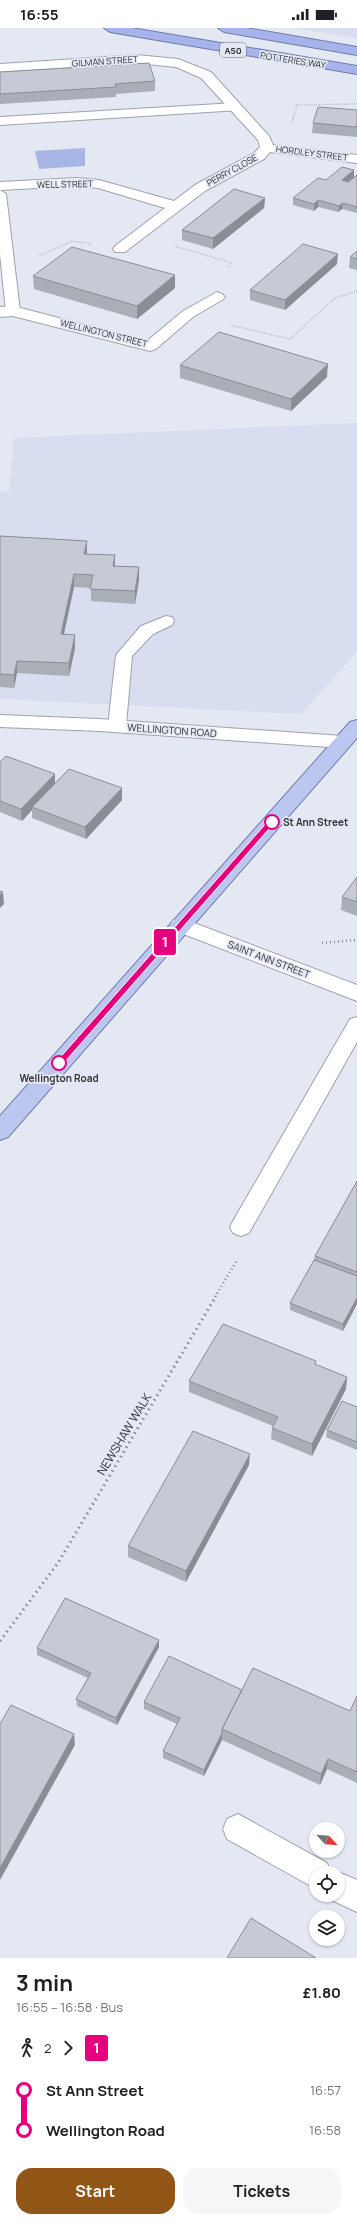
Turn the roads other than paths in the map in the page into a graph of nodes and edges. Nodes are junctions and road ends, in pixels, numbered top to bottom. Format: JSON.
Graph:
{"nodes":[{"id":1,"x":110,"y":28,"type":"edge"},
{"id":2,"x":224,"y":28,"type":"edge"},
{"id":3,"x":357,"y":51,"type":"edge"},
{"id":4,"x":0,"y":68,"type":"edge"},
{"id":5,"x":357,"y":70,"type":"edge"},
{"id":6,"x":206,"y":75,"type":"joint"},
{"id":7,"x":236,"y":107,"type":"junction"},
{"id":8,"x":0,"y":121,"type":"edge"},
{"id":9,"x":267,"y":148,"type":"junction"},
{"id":10,"x":357,"y":159,"type":"edge"},
{"id":11,"x":0,"y":186,"type":"edge"},
{"id":12,"x":0,"y":194,"type":"edge"},
{"id":13,"x":174,"y":206,"type":"junction"},
{"id":14,"x":2,"y":248,"type":"edge"},
{"id":15,"x":120,"y":249,"type":"road end"},
{"id":16,"x":217,"y":297,"type":"road end"},
{"id":17,"x":6,"y":311,"type":"edge"},
{"id":18,"x":166,"y":621,"type":"dead end"},
{"id":19,"x":0,"y":722,"type":"edge"},
{"id":20,"x":117,"y":726,"type":"junction"},
{"id":21,"x":357,"y":726,"type":"edge"},
{"id":22,"x":343,"y":742,"type":"junction"},
{"id":23,"x":181,"y":925,"type":"junction"},
{"id":24,"x":357,"y":993,"type":"edge"},
{"id":25,"x":357,"y":1024,"type":"edge"},
{"id":26,"x":0,"y":1131,"type":"edge"},
{"id":27,"x":241,"y":1227,"type":"road end"},
{"id":28,"x":238,"y":1829,"type":"dead end"},
{"id":29,"x":309,"y":1870,"type":"edge"},
{"id":30,"x":345,"y":1891,"type":"edge"},
{"id":31,"x":357,"y":1897,"type":"edge"}],
"edges":[{"from":1,"to":5,"type":"highway","name":"POTTERIES WAY","number":"A50"},
{"from":2,"to":3,"type":"highway","name":"POTTERIES WAY","number":"A50"},
{"from":4,"to":6,"type":"street","name":"GILMAN STREET"},
{"from":6,"to":7,"type":"street","name":"PERRY CLOSE"},
{"from":7,"to":8,"type":"lane"},
{"from":7,"to":9,"type":"street","name":"PERRY CLOSE"},
{"from":9,"to":10,"type":"street","name":"HORDLEY STREET"},
{"from":9,"to":13,"type":"street","name":"PERRY CLOSE"},
{"from":11,"to":13,"type":"street","name":"WELL STREET"},
{"from":12,"to":14,"type":"lane"},
{"from":13,"to":15,"type":"street","name":"PERRY CLOSE"},
{"from":14,"to":17,"type":"lane"},
{"from":16,"to":17,"type":"street","name":"WELLINGTON STREET"},
{"from":18,"to":20,"type":"lane"},
{"from":19,"to":20,"type":"street","name":"WELLINGTON ROAD"},
{"from":20,"to":22,"type":"street","name":"WELLINGTON ROAD"},
{"from":21,"to":22,"type":"main road"},
{"from":22,"to":23,"type":"main road"},
{"from":23,"to":24,"type":"street","name":"SAINT ANN STREET"},
{"from":23,"to":26,"type":"main road"},
{"from":25,"to":27,"type":"lane"},
{"from":28,"to":29,"type":"street"},
{"from":30,"to":31,"type":"street"}]}
